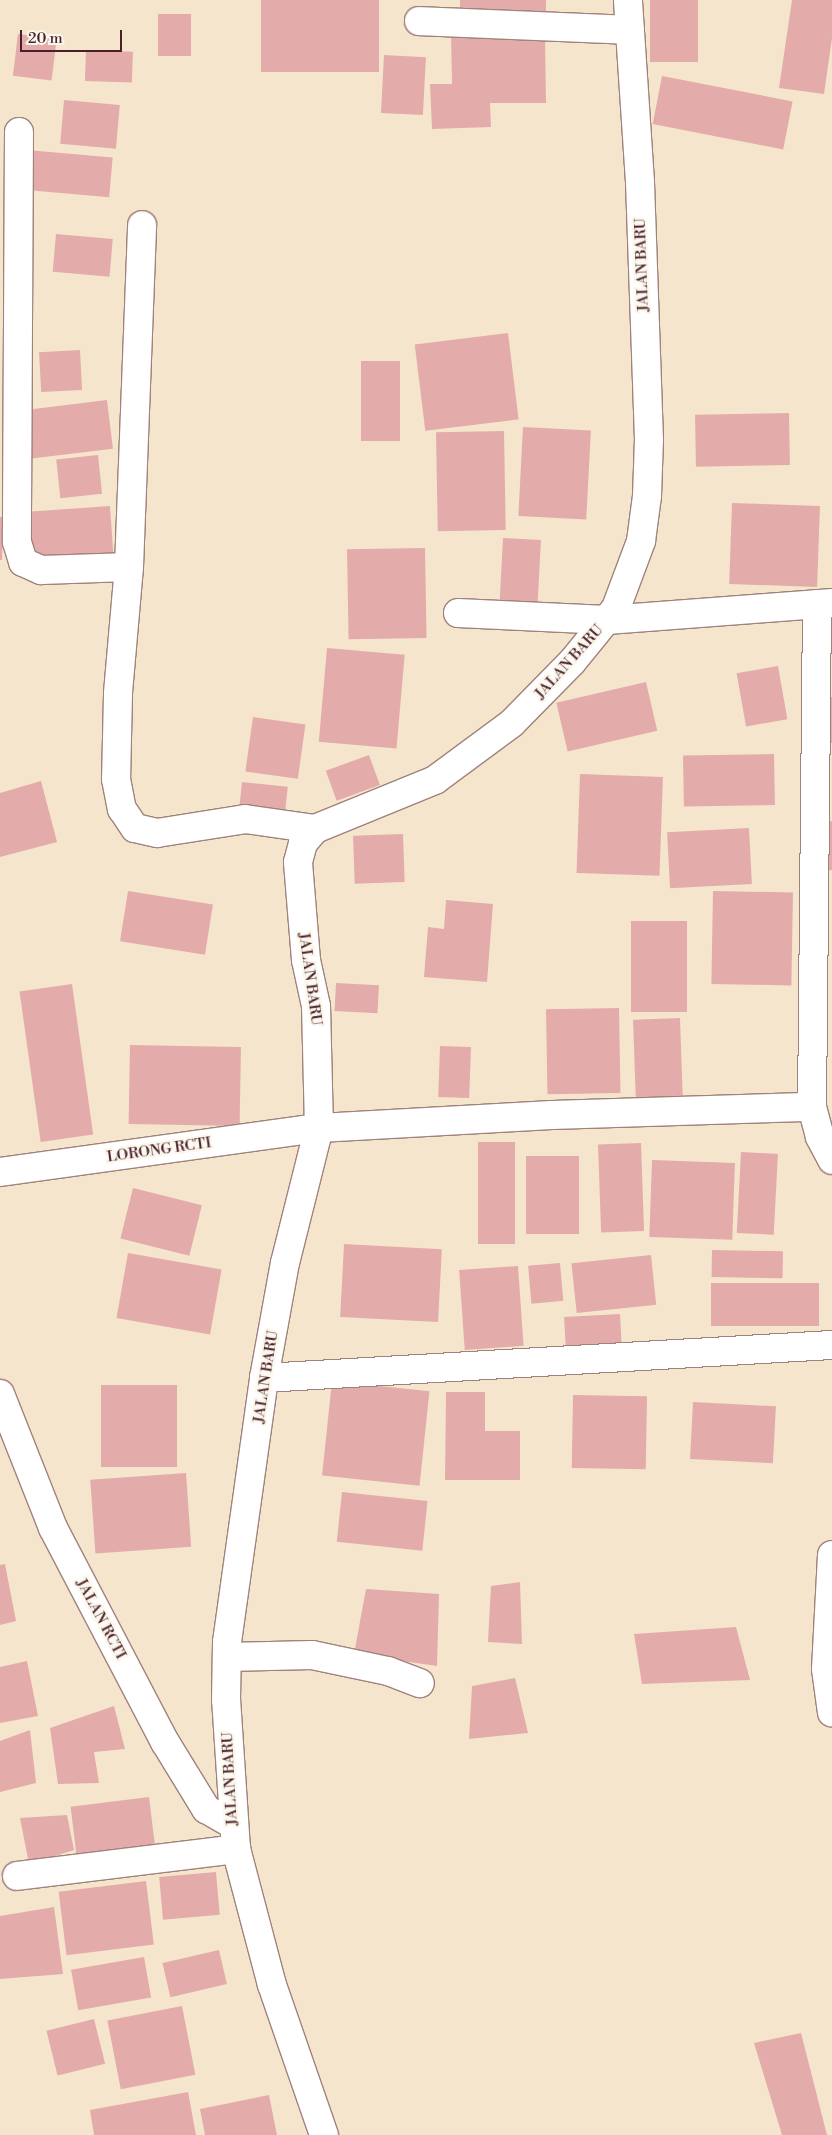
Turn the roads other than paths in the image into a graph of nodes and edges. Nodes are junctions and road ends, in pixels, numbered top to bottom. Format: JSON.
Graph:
{"nodes":[{"id":1,"x":628,"y":0,"type":"edge"},
{"id":2,"x":419,"y":21,"type":"dead end"},
{"id":3,"x":630,"y":30,"type":"junction"},
{"id":4,"x":19,"y":132,"type":"dead end"},
{"id":5,"x":142,"y":225,"type":"dead end"},
{"id":6,"x":129,"y":567,"type":"junction"},
{"id":7,"x":825,"y":604,"type":"edge"},
{"id":8,"x":458,"y":613,"type":"dead end"},
{"id":9,"x":607,"y":620,"type":"junction"},
{"id":10,"x":315,"y":830,"type":"junction"},
{"id":11,"x":812,"y":1107,"type":"junction"},
{"id":12,"x":319,"y":1128,"type":"junction"},
{"id":13,"x":832,"y":1160,"type":"edge"},
{"id":14,"x":0,"y":1172,"type":"edge"},
{"id":15,"x":832,"y":1345,"type":"edge"},
{"id":16,"x":264,"y":1378,"type":"junction"},
{"id":17,"x":0,"y":1394,"type":"edge"},
{"id":18,"x":832,"y":1555,"type":"edge"},
{"id":19,"x":831,"y":1632,"type":"edge"},
{"id":20,"x":227,"y":1657,"type":"junction"},
{"id":21,"x":420,"y":1683,"type":"dead end"},
{"id":22,"x":832,"y":1713,"type":"edge"},
{"id":23,"x":234,"y":1837,"type":"junction"},
{"id":24,"x":17,"y":1876,"type":"dead end"},
{"id":25,"x":324,"y":2135,"type":"edge"}],
"edges":[{"from":1,"to":3,"type":"street","name":"JALAN BARU"},
{"from":2,"to":3,"type":"street"},
{"from":3,"to":9,"type":"street","name":"JALAN BARU"},
{"from":4,"to":6,"type":"street"},
{"from":5,"to":6,"type":"street"},
{"from":6,"to":10,"type":"street"},
{"from":7,"to":9,"type":"street"},
{"from":7,"to":11,"type":"street"},
{"from":8,"to":9,"type":"street"},
{"from":9,"to":10,"type":"street","name":"JALAN BARU"},
{"from":10,"to":12,"type":"street","name":"JALAN BARU"},
{"from":11,"to":12,"type":"street","name":"LORONG RCTI"},
{"from":11,"to":13,"type":"street"},
{"from":12,"to":14,"type":"street","name":"LORONG RCTI"},
{"from":12,"to":16,"type":"street","name":"JALAN BARU"},
{"from":15,"to":16,"type":"street"},
{"from":16,"to":20,"type":"street","name":"JALAN BARU"},
{"from":17,"to":23,"type":"street","name":"JALAN RCTI"},
{"from":18,"to":19,"type":"street"},
{"from":19,"to":22,"type":"street"},
{"from":20,"to":21,"type":"street"},
{"from":20,"to":23,"type":"street","name":"JALAN BARU"},
{"from":23,"to":24,"type":"street"},
{"from":23,"to":25,"type":"street","name":"JALAN BARU"}]}
